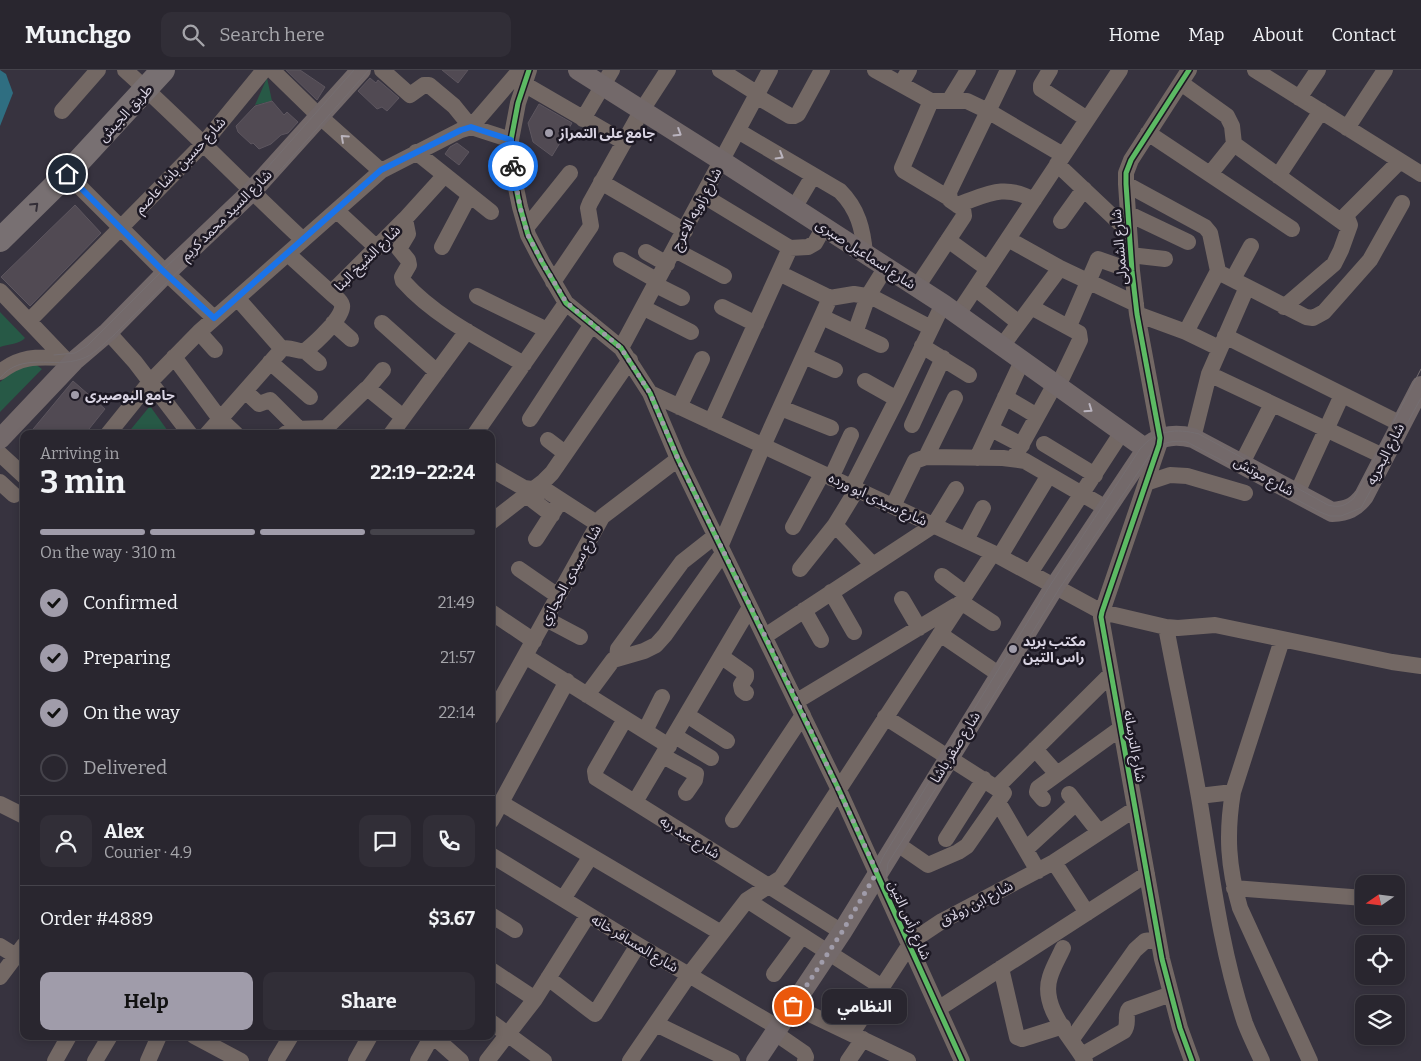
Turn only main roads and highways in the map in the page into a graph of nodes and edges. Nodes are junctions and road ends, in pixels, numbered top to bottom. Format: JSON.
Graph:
{"nodes":[{"id":1,"x":163,"y":70,"type":"edge"},
{"id":2,"x":361,"y":70,"type":"edge"},
{"id":3,"x":578,"y":70,"type":"edge"},
{"id":4,"x":138,"y":77,"type":"edge"},
{"id":5,"x":608,"y":78,"type":"edge"},
{"id":6,"x":0,"y":218,"type":"edge"},
{"id":7,"x":0,"y":240,"type":"edge"},
{"id":8,"x":1421,"y":386,"type":"edge"},
{"id":9,"x":0,"y":439,"type":"edge"},
{"id":10,"x":1153,"y":444,"type":"junction"},
{"id":11,"x":1364,"y":496,"type":"joint"},
{"id":12,"x":756,"y":1061,"type":"edge"}],
"edges":[{"from":1,"to":4,"type":"highway","name":"طريق الجيش"},
{"from":2,"to":9,"type":"main road","name":"شارع السيد محمد كريم"},
{"from":3,"to":5,"type":"main road","name":"شارع اسماعيل صبرى"},
{"from":4,"to":6,"type":"highway","name":"طريق الجيش"},
{"from":7,"to":4,"type":"highway","name":"طريق الجيش","one_way":true},
{"from":5,"to":10,"type":"main road","name":"شارع اسماعيل صبرى","one_way":true},
{"from":8,"to":11,"type":"main road","name":"شارع البحريه"},
{"from":10,"to":11,"type":"main road","name":"شارع موتش"},
{"from":10,"to":12,"type":"main road","name":"شارع صقر باشا"}]}
